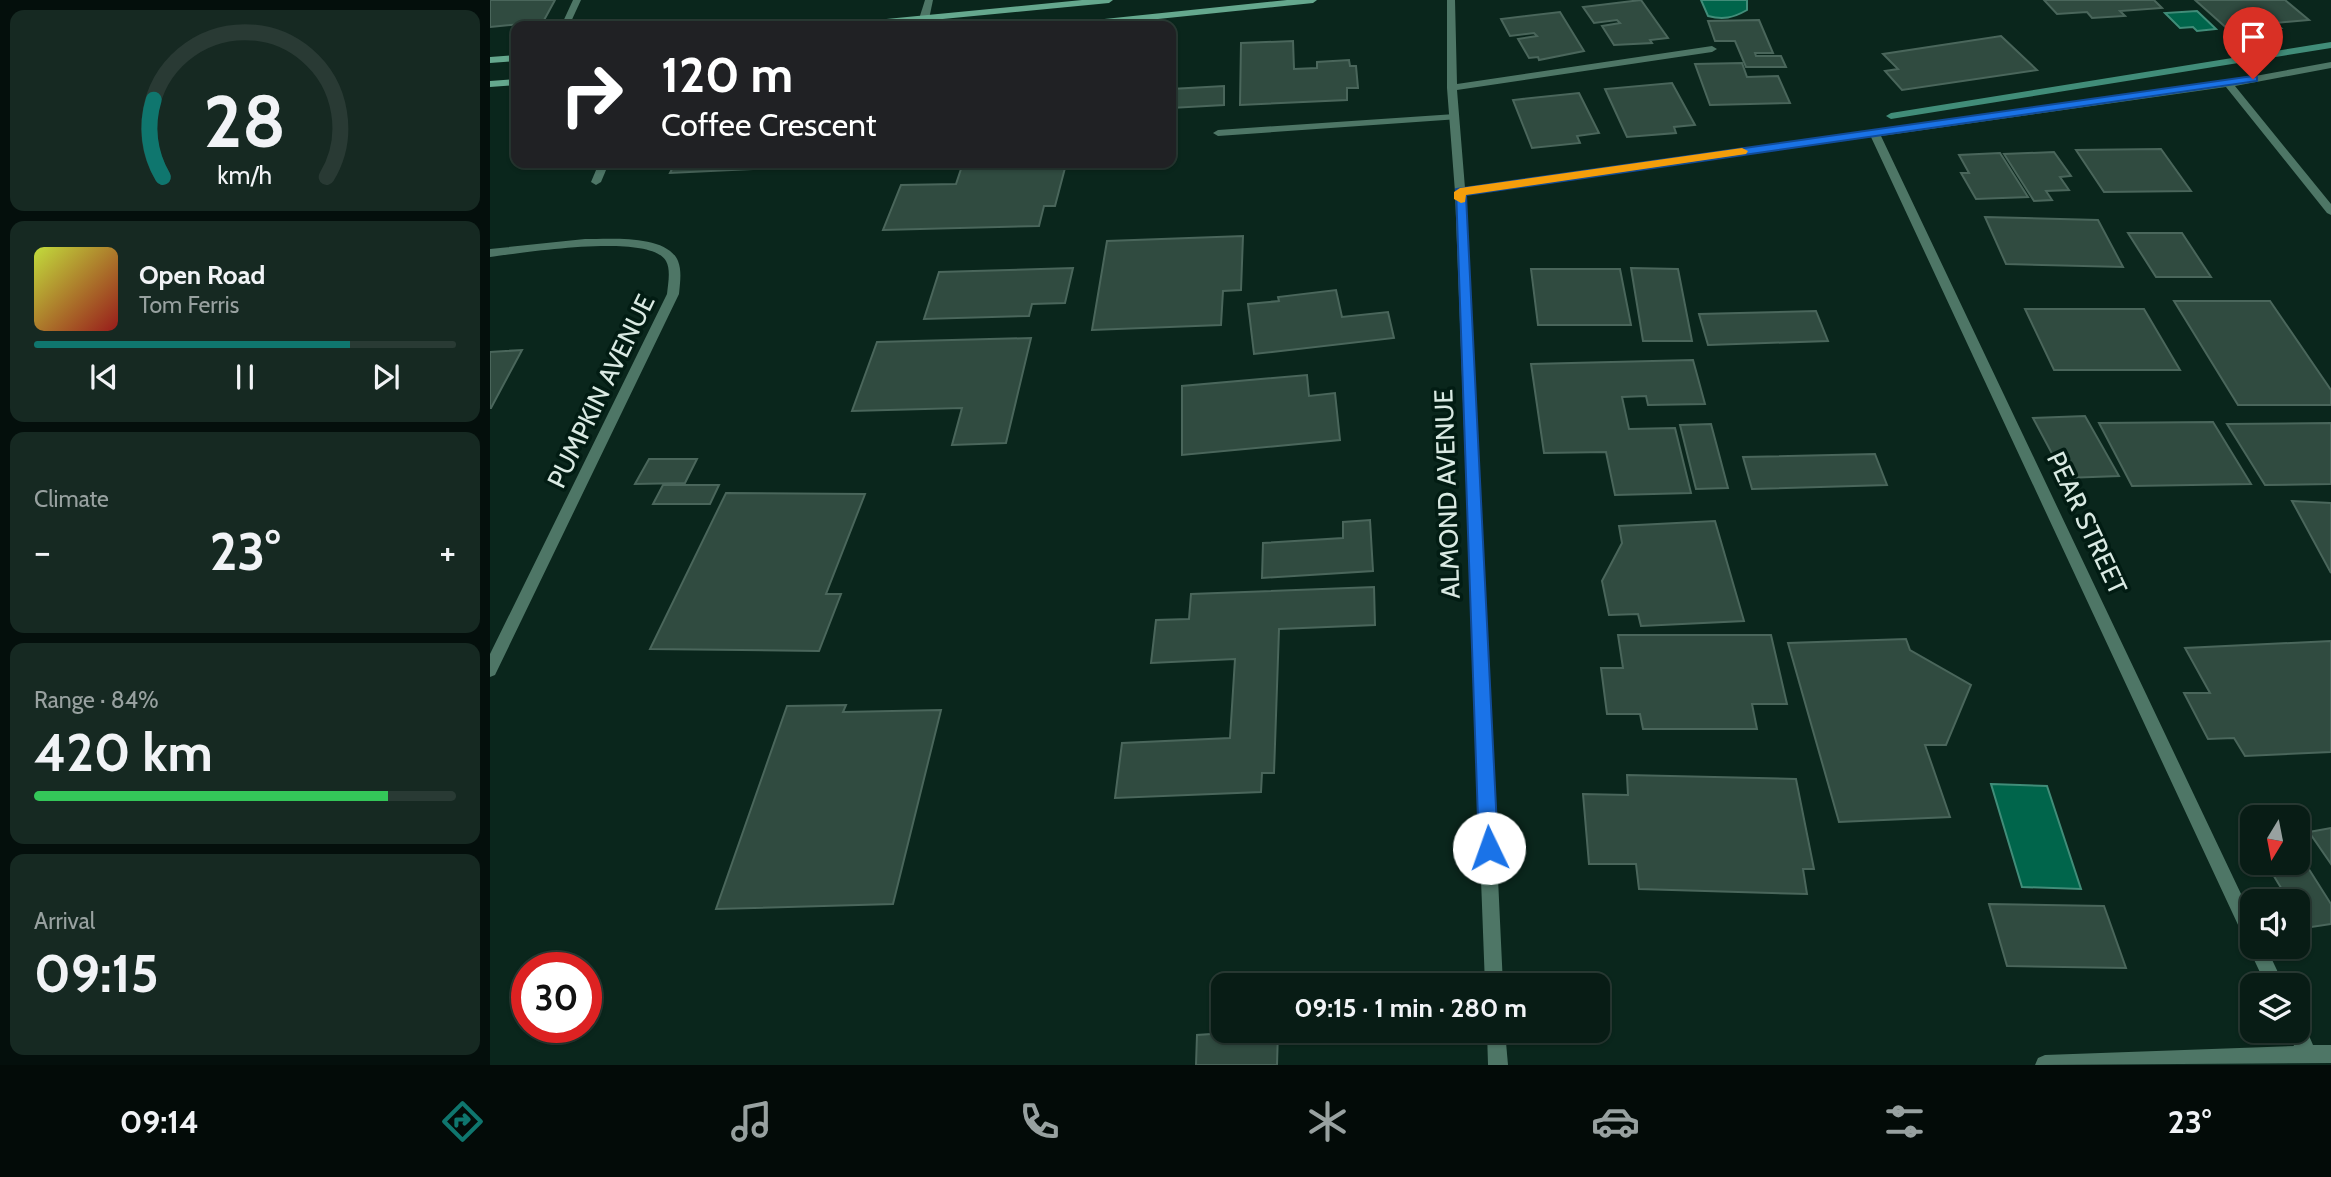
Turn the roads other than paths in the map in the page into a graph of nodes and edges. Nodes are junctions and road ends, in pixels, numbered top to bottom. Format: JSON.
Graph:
{"nodes":[{"id":1,"x":577,"y":0,"type":"edge"},
{"id":2,"x":929,"y":0,"type":"edge"},
{"id":3,"x":1109,"y":0,"type":"edge"},
{"id":4,"x":1313,"y":0,"type":"edge"},
{"id":5,"x":1451,"y":0,"type":"edge"},
{"id":6,"x":924,"y":19,"type":"junction"},
{"id":7,"x":567,"y":21,"type":"edge"},
{"id":8,"x":901,"y":21,"type":"edge"},
{"id":9,"x":1114,"y":21,"type":"edge"},
{"id":10,"x":1712,"y":50,"type":"dead end"},
{"id":11,"x":511,"y":58,"type":"edge"},
{"id":12,"x":490,"y":60,"type":"edge"},
{"id":13,"x":2331,"y":65,"type":"edge"},
{"id":14,"x":511,"y":82,"type":"edge"},
{"id":15,"x":2228,"y":83,"type":"junction"},
{"id":16,"x":490,"y":84,"type":"edge"},
{"id":17,"x":1452,"y":88,"type":"junction"},
{"id":18,"x":1455,"y":117,"type":"junction"},
{"id":19,"x":1874,"y":132,"type":"junction"},
{"id":20,"x":1218,"y":133,"type":"dead end"},
{"id":21,"x":602,"y":168,"type":"edge"},
{"id":22,"x":596,"y":182,"type":"dead end"},
{"id":23,"x":1460,"y":192,"type":"junction"},
{"id":24,"x":2331,"y":211,"type":"edge"},
{"id":25,"x":490,"y":253,"type":"edge"},
{"id":26,"x":490,"y":670,"type":"edge"},
{"id":27,"x":2240,"y":910,"type":"edge"},
{"id":28,"x":1493,"y":973,"type":"edge"},
{"id":29,"x":1497,"y":1043,"type":"edge"},
{"id":30,"x":2302,"y":1043,"type":"edge"},
{"id":31,"x":2331,"y":1054,"type":"edge"},
{"id":32,"x":2308,"y":1055,"type":"junction"},
{"id":33,"x":1498,"y":1065,"type":"edge"},
{"id":34,"x":2045,"y":1065,"type":"edge"}],
"edges":[{"from":1,"to":7,"type":"street"},
{"from":2,"to":6,"type":"street"},
{"from":3,"to":6,"type":"main road"},
{"from":4,"to":9,"type":"main road"},
{"from":5,"to":17,"type":"street","name":"ALMOND AVENUE"},
{"from":6,"to":8,"type":"main road"},
{"from":10,"to":17,"type":"street"},
{"from":11,"to":12,"type":"main road"},
{"from":13,"to":15,"type":"street"},
{"from":14,"to":16,"type":"main road"},
{"from":15,"to":19,"type":"street"},
{"from":15,"to":24,"type":"street"},
{"from":17,"to":18,"type":"street","name":"ALMOND AVENUE"},
{"from":18,"to":20,"type":"street"},
{"from":18,"to":23,"type":"street","name":"ALMOND AVENUE"},
{"from":19,"to":23,"type":"street"},
{"from":19,"to":27,"type":"street","name":"PEAR STREET"},
{"from":21,"to":22,"type":"street"},
{"from":23,"to":28,"type":"street","name":"ALMOND AVENUE"},
{"from":25,"to":26,"type":"street","name":"PUMPKIN AVENUE"},
{"from":29,"to":33,"type":"street"},
{"from":30,"to":32,"type":"street"},
{"from":31,"to":32,"type":"street"},
{"from":32,"to":34,"type":"street"}]}
